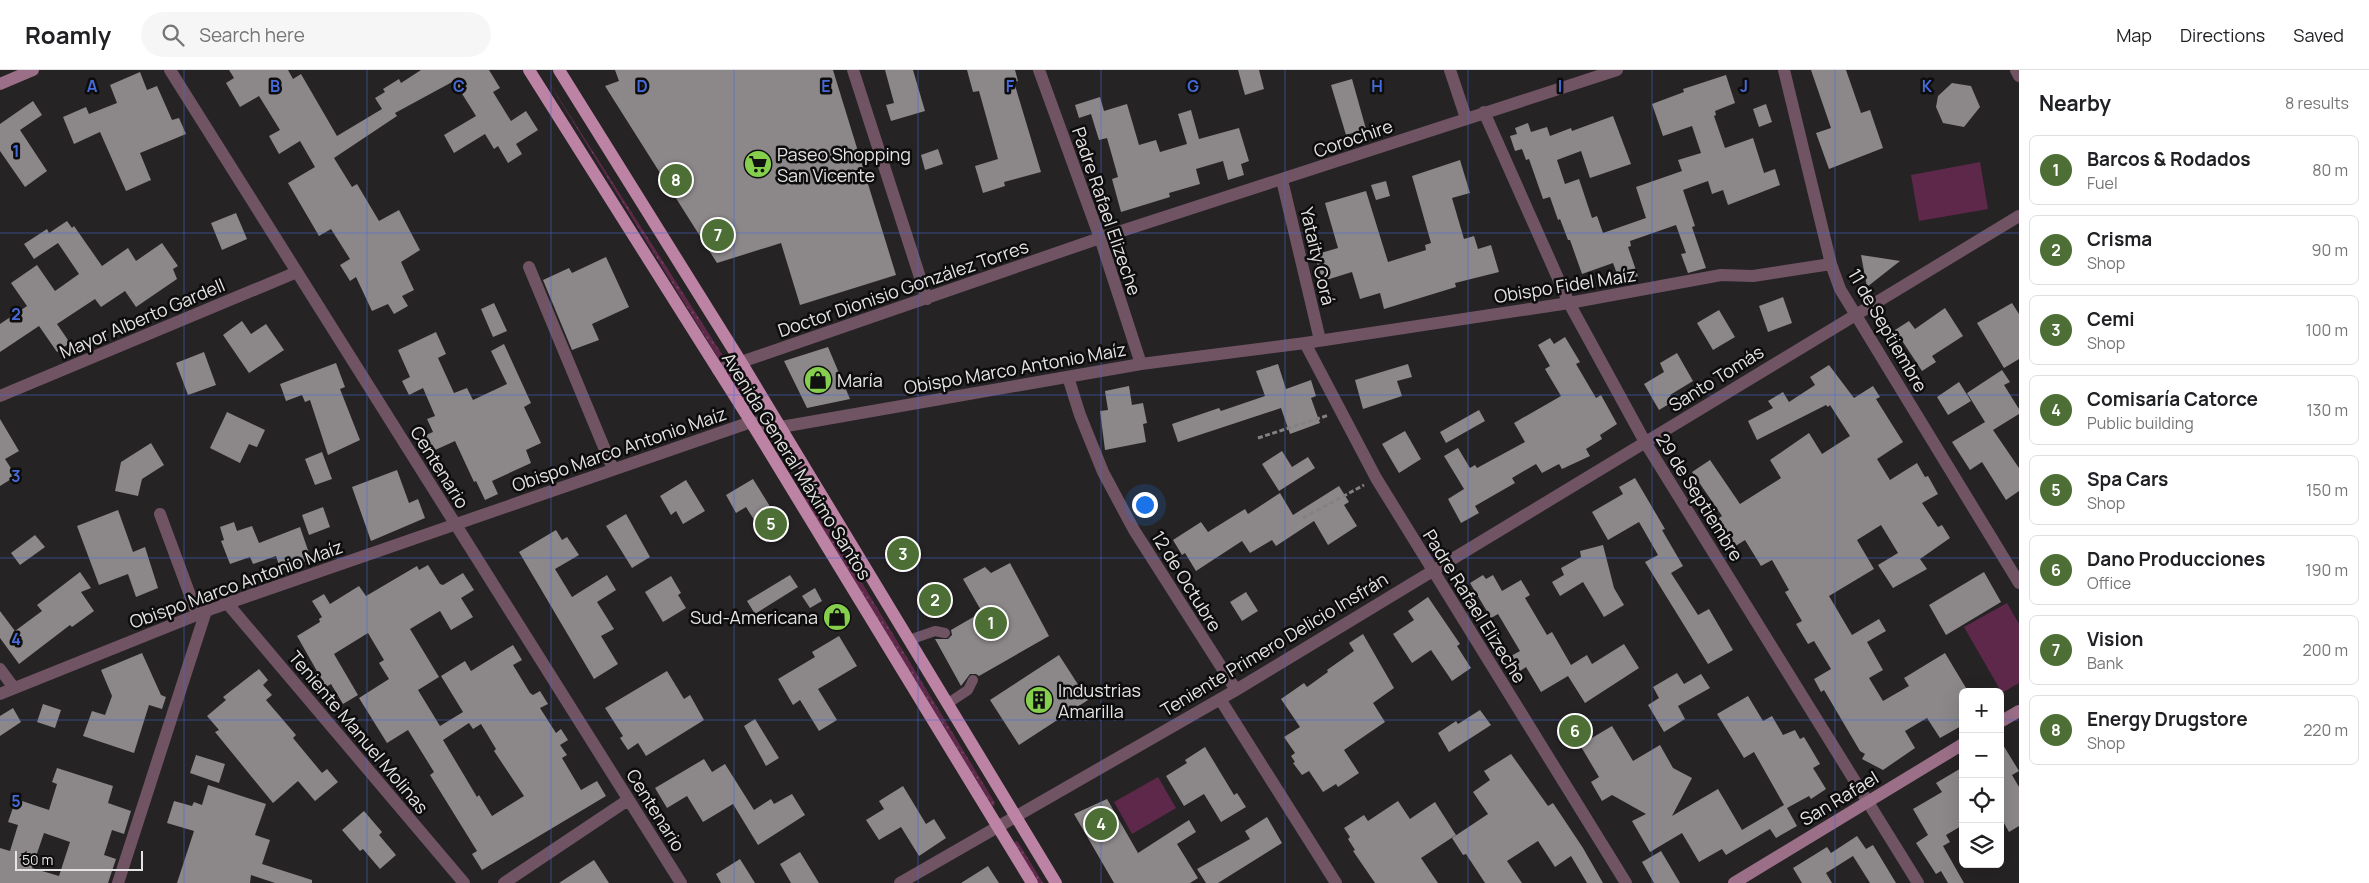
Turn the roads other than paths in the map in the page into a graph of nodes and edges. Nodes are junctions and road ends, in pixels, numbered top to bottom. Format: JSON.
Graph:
{"nodes":[{"id":1,"x":32,"y":70,"type":"edge"},
{"id":2,"x":170,"y":70,"type":"edge"},
{"id":3,"x":529,"y":70,"type":"edge"},
{"id":4,"x":559,"y":70,"type":"edge"},
{"id":5,"x":853,"y":70,"type":"edge"},
{"id":6,"x":1039,"y":70,"type":"edge"},
{"id":7,"x":1450,"y":70,"type":"edge"},
{"id":8,"x":1617,"y":70,"type":"edge"},
{"id":9,"x":1784,"y":70,"type":"edge"},
{"id":10,"x":2016,"y":70,"type":"edge"},
{"id":11,"x":2019,"y":76,"type":"edge"},
{"id":12,"x":0,"y":84,"type":"edge"},
{"id":13,"x":1484,"y":112,"type":"junction"},
{"id":14,"x":1466,"y":118,"type":"junction"},
{"id":15,"x":1282,"y":180,"type":"junction"},
{"id":16,"x":2019,"y":216,"type":"edge"},
{"id":17,"x":1100,"y":238,"type":"junction"},
{"id":18,"x":1831,"y":264,"type":"junction"},
{"id":19,"x":529,"y":267,"type":"dead end"},
{"id":20,"x":297,"y":272,"type":"junction"},
{"id":21,"x":927,"y":298,"type":"junction"},
{"id":22,"x":1569,"y":303,"type":"junction"},
{"id":23,"x":1854,"y":313,"type":"junction"},
{"id":24,"x":1320,"y":340,"type":"junction"},
{"id":25,"x":1304,"y":343,"type":"junction"},
{"id":26,"x":741,"y":362,"type":"junction"},
{"id":27,"x":1140,"y":364,"type":"junction"},
{"id":28,"x":718,"y":370,"type":"junction"},
{"id":29,"x":1068,"y":377,"type":"junction"},
{"id":30,"x":0,"y":396,"type":"edge"},
{"id":31,"x":750,"y":422,"type":"junction"},
{"id":32,"x":781,"y":427,"type":"junction"},
{"id":33,"x":1645,"y":442,"type":"junction"},
{"id":34,"x":613,"y":469,"type":"junction"},
{"id":35,"x":160,"y":514,"type":"dead end"},
{"id":36,"x":455,"y":524,"type":"junction"},
{"id":37,"x":1432,"y":570,"type":"junction"},
{"id":38,"x":2019,"y":583,"type":"edge"},
{"id":39,"x":227,"y":603,"type":"junction"},
{"id":40,"x":201,"y":612,"type":"junction"},
{"id":41,"x":944,"y":634,"type":"dead end"},
{"id":42,"x":909,"y":640,"type":"junction"},
{"id":43,"x":0,"y":669,"type":"edge"},
{"id":44,"x":973,"y":680,"type":"dead end"},
{"id":45,"x":14,"y":688,"type":"junction"},
{"id":46,"x":1236,"y":690,"type":"junction"},
{"id":47,"x":0,"y":694,"type":"edge"},
{"id":48,"x":1220,"y":699,"type":"junction"},
{"id":49,"x":947,"y":704,"type":"junction"},
{"id":50,"x":2019,"y":710,"type":"edge"},
{"id":51,"x":2004,"y":719,"type":"edge"},
{"id":52,"x":1959,"y":746,"type":"edge"},
{"id":53,"x":628,"y":800,"type":"junction"},
{"id":54,"x":1868,"y":800,"type":"junction"},
{"id":55,"x":1015,"y":817,"type":"junction"},
{"id":56,"x":998,"y":827,"type":"junction"},
{"id":57,"x":118,"y":883,"type":"edge"},
{"id":58,"x":464,"y":883,"type":"edge"},
{"id":59,"x":504,"y":883,"type":"edge"},
{"id":60,"x":681,"y":883,"type":"edge"},
{"id":61,"x":900,"y":883,"type":"edge"},
{"id":62,"x":1032,"y":883,"type":"edge"},
{"id":63,"x":1056,"y":883,"type":"edge"},
{"id":64,"x":1336,"y":883,"type":"edge"},
{"id":65,"x":1626,"y":883,"type":"edge"},
{"id":66,"x":1734,"y":883,"type":"edge"},
{"id":67,"x":1918,"y":883,"type":"edge"}],
"edges":[{"from":1,"to":12,"type":"street"},
{"from":2,"to":20,"type":"street","name":"Centenario"},
{"from":3,"to":28,"type":"main road","name":"Avenida General Máximo Santos"},
{"from":4,"to":26,"type":"main road","name":"Avenida General Máximo Santos"},
{"from":5,"to":21,"type":"street"},
{"from":6,"to":17,"type":"street","name":"Padre Rafael Elizeche"},
{"from":7,"to":14,"type":"street"},
{"from":8,"to":13,"type":"street","name":"Corochire"},
{"from":9,"to":18,"type":"street","name":"11 de Septiembre"},
{"from":10,"to":11,"type":"street"},
{"from":13,"to":14,"type":"street","name":"Corochire"},
{"from":13,"to":22,"type":"street","name":"29 de Septiembre"},
{"from":14,"to":15,"type":"street","name":"Corochire"},
{"from":15,"to":17,"type":"street","name":"Corochire"},
{"from":15,"to":24,"type":"street","name":"Yataity Corá"},
{"from":16,"to":23,"type":"street","name":"Santo Tomás"},
{"from":17,"to":21,"type":"street","name":"Doctor Dionisio González Torres"},
{"from":17,"to":27,"type":"street","name":"Padre Rafael Elizeche"},
{"from":18,"to":22,"type":"street","name":"Obispo Fidel Maíz"},
{"from":18,"to":23,"type":"street","name":"11 de Septiembre"},
{"from":19,"to":34,"type":"street"},
{"from":20,"to":30,"type":"street","name":"Mayor Alberto Gardell"},
{"from":20,"to":36,"type":"street","name":"Centenario"},
{"from":21,"to":26,"type":"street","name":"Doctor Dionisio González Torres"},
{"from":22,"to":24,"type":"street","name":"Obispo Fidel Maíz"},
{"from":22,"to":33,"type":"street","name":"29 de Septiembre"},
{"from":23,"to":33,"type":"street","name":"Santo Tomás"},
{"from":23,"to":38,"type":"street","name":"11 de Septiembre"},
{"from":24,"to":25,"type":"street","name":"Obispo Fidel Maíz"},
{"from":25,"to":27,"type":"street","name":"Obispo Marco Antonio Maíz"},
{"from":25,"to":37,"type":"street","name":"Padre Rafael Elizeche"},
{"from":26,"to":28,"type":"street","name":"Doctor Dionisio González Torres"},
{"from":26,"to":32,"type":"main road","name":"Avenida General Máximo Santos"},
{"from":27,"to":29,"type":"street","name":"Obispo Marco Antonio Maíz"},
{"from":28,"to":31,"type":"main road","name":"Avenida General Máximo Santos"},
{"from":29,"to":32,"type":"street","name":"Obispo Marco Antonio Maíz"},
{"from":29,"to":46,"type":"street","name":"12 de Octubre"},
{"from":31,"to":32,"type":"street","name":"Obispo Marco Antonio Maíz"},
{"from":31,"to":34,"type":"street","name":"Obispo Marco Antonio Maíz"},
{"from":31,"to":56,"type":"main road","name":"Avenida General Máximo Santos"},
{"from":32,"to":42,"type":"main road","name":"Avenida General Máximo Santos"},
{"from":33,"to":37,"type":"street","name":"Santo Tomás"},
{"from":33,"to":54,"type":"street","name":"29 de Septiembre"},
{"from":34,"to":36,"type":"street","name":"Obispo Marco Antonio Maíz"},
{"from":35,"to":40,"type":"street"},
{"from":36,"to":39,"type":"street","name":"Obispo Marco Antonio Maíz"},
{"from":36,"to":53,"type":"street","name":"Centenario"},
{"from":37,"to":46,"type":"street","name":"Teniente Primero Delicio Insfrán"},
{"from":37,"to":65,"type":"street","name":"Padre Rafael Elizeche"},
{"from":39,"to":40,"type":"street","name":"Obispo Marco Antonio Maíz"},
{"from":39,"to":58,"type":"street","name":"Teniente Manuel Molinas"},
{"from":40,"to":45,"type":"street","name":"Obispo Marco Antonio Maíz"},
{"from":40,"to":57,"type":"street"},
{"from":41,"to":42,"type":"lane"},
{"from":42,"to":49,"type":"main road","name":"Avenida General Máximo Santos"},
{"from":43,"to":45,"type":"street"},
{"from":44,"to":49,"type":"lane"},
{"from":45,"to":47,"type":"street","name":"Obispo Marco Antonio Maíz"},
{"from":46,"to":48,"type":"street","name":"Teniente Primero Delicio Insfrán"},
{"from":48,"to":55,"type":"street","name":"Teniente Primero Delicio Insfrán"},
{"from":48,"to":64,"type":"street"},
{"from":49,"to":55,"type":"main road","name":"Avenida General Máximo Santos"},
{"from":50,"to":51,"type":"street"},
{"from":52,"to":54,"type":"street","name":"San Rafael"},
{"from":53,"to":59,"type":"street"},
{"from":53,"to":60,"type":"street","name":"Centenario"},
{"from":54,"to":66,"type":"street","name":"San Rafael"},
{"from":54,"to":67,"type":"street","name":"29 de Septiembre"},
{"from":55,"to":56,"type":"street","name":"Teniente Primero Delicio Insfrán"},
{"from":55,"to":63,"type":"main road","name":"Avenida General Máximo Santos"},
{"from":56,"to":61,"type":"street","name":"Teniente Primero Delicio Insfrán"},
{"from":56,"to":62,"type":"main road","name":"Avenida General Máximo Santos"}]}
